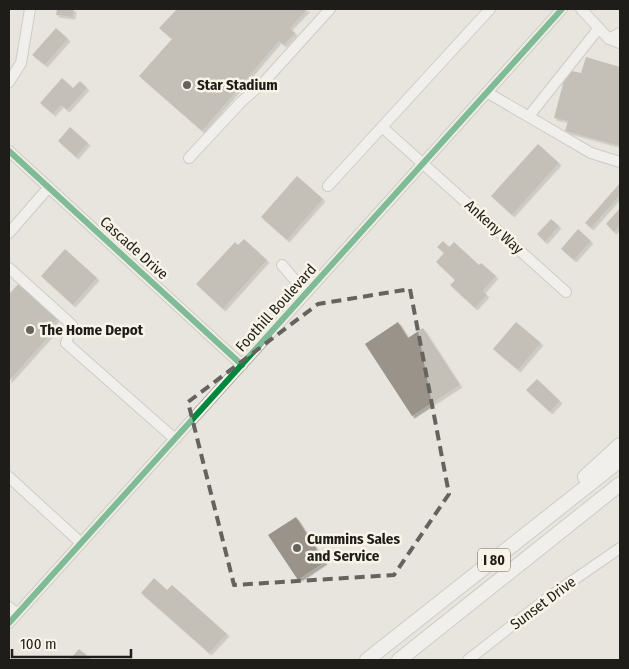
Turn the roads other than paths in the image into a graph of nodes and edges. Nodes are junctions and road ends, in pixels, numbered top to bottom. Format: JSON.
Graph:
{"nodes":[{"id":1,"x":30,"y":9,"type":"edge"},
{"id":2,"x":330,"y":9,"type":"edge"},
{"id":3,"x":490,"y":9,"type":"edge"},
{"id":4,"x":562,"y":9,"type":"edge"},
{"id":5,"x":581,"y":9,"type":"edge"},
{"id":6,"x":599,"y":28,"type":"junction"},
{"id":7,"x":620,"y":33,"type":"edge"},
{"id":8,"x":609,"y":39,"type":"junction"},
{"id":9,"x":620,"y":43,"type":"edge"},
{"id":10,"x":9,"y":82,"type":"edge"},
{"id":11,"x":488,"y":93,"type":"junction"},
{"id":12,"x":529,"y":116,"type":"junction"},
{"id":13,"x":382,"y":127,"type":"junction"},
{"id":14,"x":9,"y":151,"type":"edge"},
{"id":15,"x":189,"y":158,"type":"dead end"},
{"id":16,"x":620,"y":162,"type":"edge"},
{"id":17,"x":422,"y":163,"type":"junction"},
{"id":18,"x":328,"y":186,"type":"dead end"},
{"id":19,"x":49,"y":187,"type":"junction"},
{"id":20,"x":9,"y":232,"type":"edge"},
{"id":21,"x":282,"y":265,"type":"dead end"},
{"id":22,"x":9,"y":268,"type":"edge"},
{"id":23,"x":566,"y":292,"type":"dead end"},
{"id":24,"x":306,"y":293,"type":"junction"},
{"id":25,"x":242,"y":364,"type":"junction"},
{"id":26,"x":175,"y":439,"type":"junction"},
{"id":27,"x":620,"y":446,"type":"edge"},
{"id":28,"x":620,"y":460,"type":"edge"},
{"id":29,"x":9,"y":477,"type":"edge"},
{"id":30,"x":620,"y":484,"type":"edge"},
{"id":31,"x":620,"y":488,"type":"edge"},
{"id":32,"x":550,"y":540,"type":"junction"},
{"id":33,"x":81,"y":543,"type":"junction"},
{"id":34,"x":620,"y":548,"type":"edge"},
{"id":35,"x":478,"y":573,"type":"junction"},
{"id":36,"x":9,"y":606,"type":"edge"},
{"id":37,"x":17,"y":614,"type":"junction"},
{"id":38,"x":9,"y":623,"type":"edge"},
{"id":39,"x":367,"y":660,"type":"edge"},
{"id":40,"x":399,"y":660,"type":"edge"},
{"id":41,"x":468,"y":660,"type":"edge"}],
"edges":[{"from":1,"to":10,"type":"street"},
{"from":2,"to":15,"type":"street"},
{"from":3,"to":13,"type":"street"},
{"from":4,"to":11,"type":"street","name":"Foothill Boulevard"},
{"from":5,"to":6,"type":"street"},
{"from":6,"to":8,"type":"street"},
{"from":6,"to":12,"type":"street"},
{"from":7,"to":8,"type":"street"},
{"from":8,"to":9,"type":"street"},
{"from":11,"to":12,"type":"street"},
{"from":11,"to":17,"type":"street","name":"Foothill Boulevard"},
{"from":12,"to":16,"type":"street"},
{"from":13,"to":17,"type":"street","name":"Ankeny Way"},
{"from":13,"to":18,"type":"street"},
{"from":14,"to":19,"type":"street","name":"Cascade Drive"},
{"from":17,"to":23,"type":"street","name":"Ankeny Way"},
{"from":17,"to":24,"type":"street","name":"Foothill Boulevard"},
{"from":19,"to":20,"type":"street"},
{"from":19,"to":25,"type":"street","name":"Cascade Drive"},
{"from":21,"to":24,"type":"street"},
{"from":22,"to":26,"type":"street"},
{"from":24,"to":25,"type":"street","name":"Foothill Boulevard"},
{"from":25,"to":26,"type":"street","name":"Foothill Boulevard"},
{"from":26,"to":33,"type":"street","name":"Foothill Boulevard"},
{"from":27,"to":35,"type":"highway"},
{"from":28,"to":35,"type":"highway","number":"I 80"},
{"from":29,"to":33,"type":"street"},
{"from":30,"to":32,"type":"highway","number":"I 80"},
{"from":31,"to":32,"type":"highway"},
{"from":32,"to":40,"type":"highway","number":"I 80"},
{"from":33,"to":37,"type":"street","name":"Foothill Boulevard"},
{"from":34,"to":41,"type":"street","name":"Sunset Drive"},
{"from":35,"to":39,"type":"highway","number":"I 80"},
{"from":36,"to":37,"type":"street"},
{"from":37,"to":38,"type":"street","name":"Foothill Boulevard"}]}
